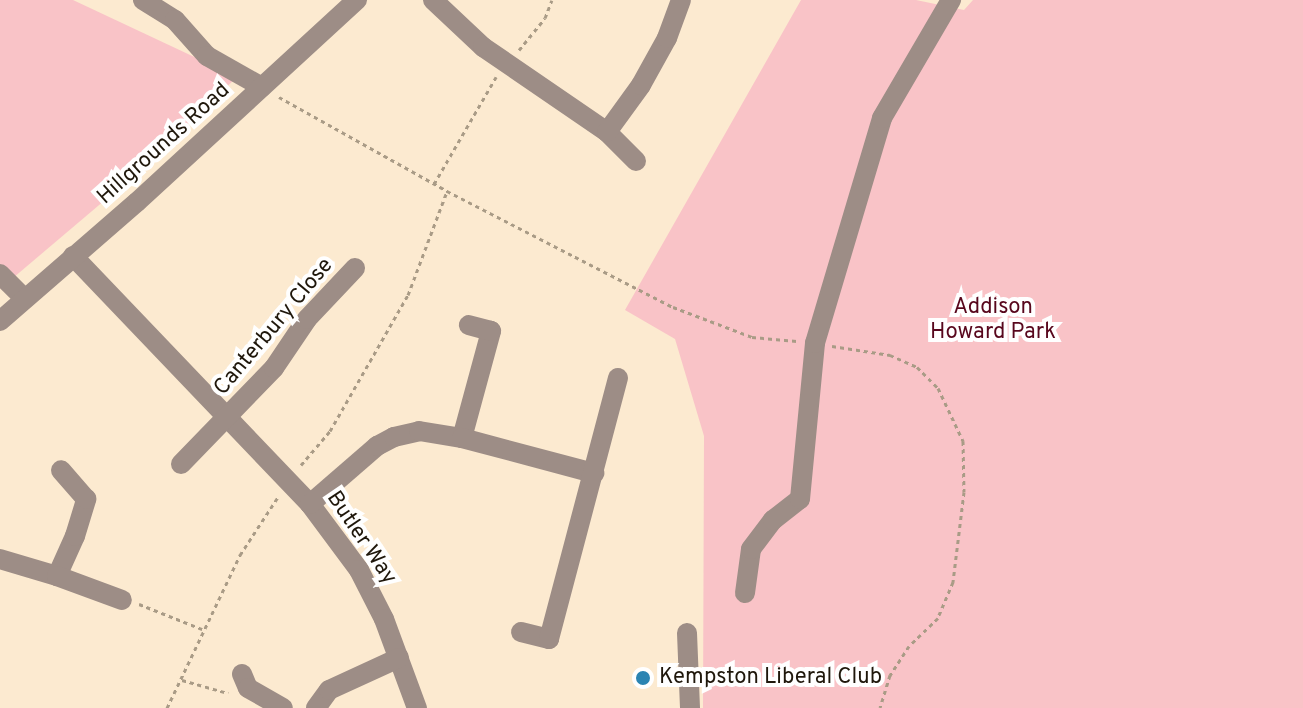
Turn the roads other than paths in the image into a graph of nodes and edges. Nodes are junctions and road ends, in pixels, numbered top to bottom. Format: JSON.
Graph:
{"nodes":[{"id":1,"x":143,"y":0,"type":"edge"},
{"id":2,"x":357,"y":0,"type":"edge"},
{"id":3,"x":433,"y":0,"type":"edge"},
{"id":4,"x":681,"y":0,"type":"edge"},
{"id":5,"x":951,"y":0,"type":"edge"},
{"id":6,"x":262,"y":87,"type":"junction"},
{"id":7,"x":607,"y":132,"type":"junction"},
{"id":8,"x":636,"y":161,"type":"dead end"},
{"id":9,"x":73,"y":256,"type":"junction"},
{"id":10,"x":355,"y":268,"type":"dead end"},
{"id":11,"x":0,"y":274,"type":"edge"},
{"id":12,"x":25,"y":299,"type":"junction"},
{"id":13,"x":0,"y":321,"type":"edge"},
{"id":14,"x":469,"y":325,"type":"dead end"},
{"id":15,"x":618,"y":378,"type":"dead end"},
{"id":16,"x":229,"y":417,"type":"junction"},
{"id":17,"x":462,"y":438,"type":"junction"},
{"id":18,"x":181,"y":464,"type":"dead end"},
{"id":19,"x":61,"y":470,"type":"dead end"},
{"id":20,"x":594,"y":473,"type":"junction"},
{"id":21,"x":310,"y":504,"type":"junction"},
{"id":22,"x":0,"y":559,"type":"edge"},
{"id":23,"x":57,"y":576,"type":"junction"},
{"id":24,"x":745,"y":593,"type":"dead end"},
{"id":25,"x":122,"y":600,"type":"road end"},
{"id":26,"x":521,"y":632,"type":"dead end"},
{"id":27,"x":687,"y":633,"type":"dead end"},
{"id":28,"x":399,"y":658,"type":"junction"},
{"id":29,"x":243,"y":686,"type":"road end"},
{"id":30,"x":283,"y":708,"type":"edge"},
{"id":31,"x":316,"y":708,"type":"edge"},
{"id":32,"x":417,"y":708,"type":"edge"},
{"id":33,"x":690,"y":708,"type":"edge"}],
"edges":[{"from":1,"to":6,"type":"street"},
{"from":2,"to":6,"type":"street","name":"Hillgrounds Road"},
{"from":3,"to":7,"type":"street"},
{"from":4,"to":7,"type":"street"},
{"from":5,"to":24,"type":"street"},
{"from":6,"to":9,"type":"street","name":"Hillgrounds Road"},
{"from":7,"to":8,"type":"street"},
{"from":9,"to":12,"type":"street","name":"Hillgrounds Road"},
{"from":9,"to":16,"type":"street","name":"Butler Way"},
{"from":10,"to":16,"type":"street","name":"Canterbury Close"},
{"from":11,"to":12,"type":"street"},
{"from":12,"to":13,"type":"street","name":"Hillgrounds Road"},
{"from":14,"to":17,"type":"street"},
{"from":15,"to":20,"type":"street"},
{"from":16,"to":18,"type":"street"},
{"from":16,"to":21,"type":"street","name":"Butler Way"},
{"from":17,"to":20,"type":"street"},
{"from":17,"to":21,"type":"street"},
{"from":19,"to":23,"type":"street"},
{"from":20,"to":26,"type":"street"},
{"from":21,"to":28,"type":"street","name":"Butler Way"},
{"from":22,"to":23,"type":"street"},
{"from":23,"to":25,"type":"street"},
{"from":27,"to":33,"type":"street"},
{"from":28,"to":31,"type":"street"},
{"from":28,"to":32,"type":"street","name":"Butler Way"},
{"from":29,"to":30,"type":"street"}]}
